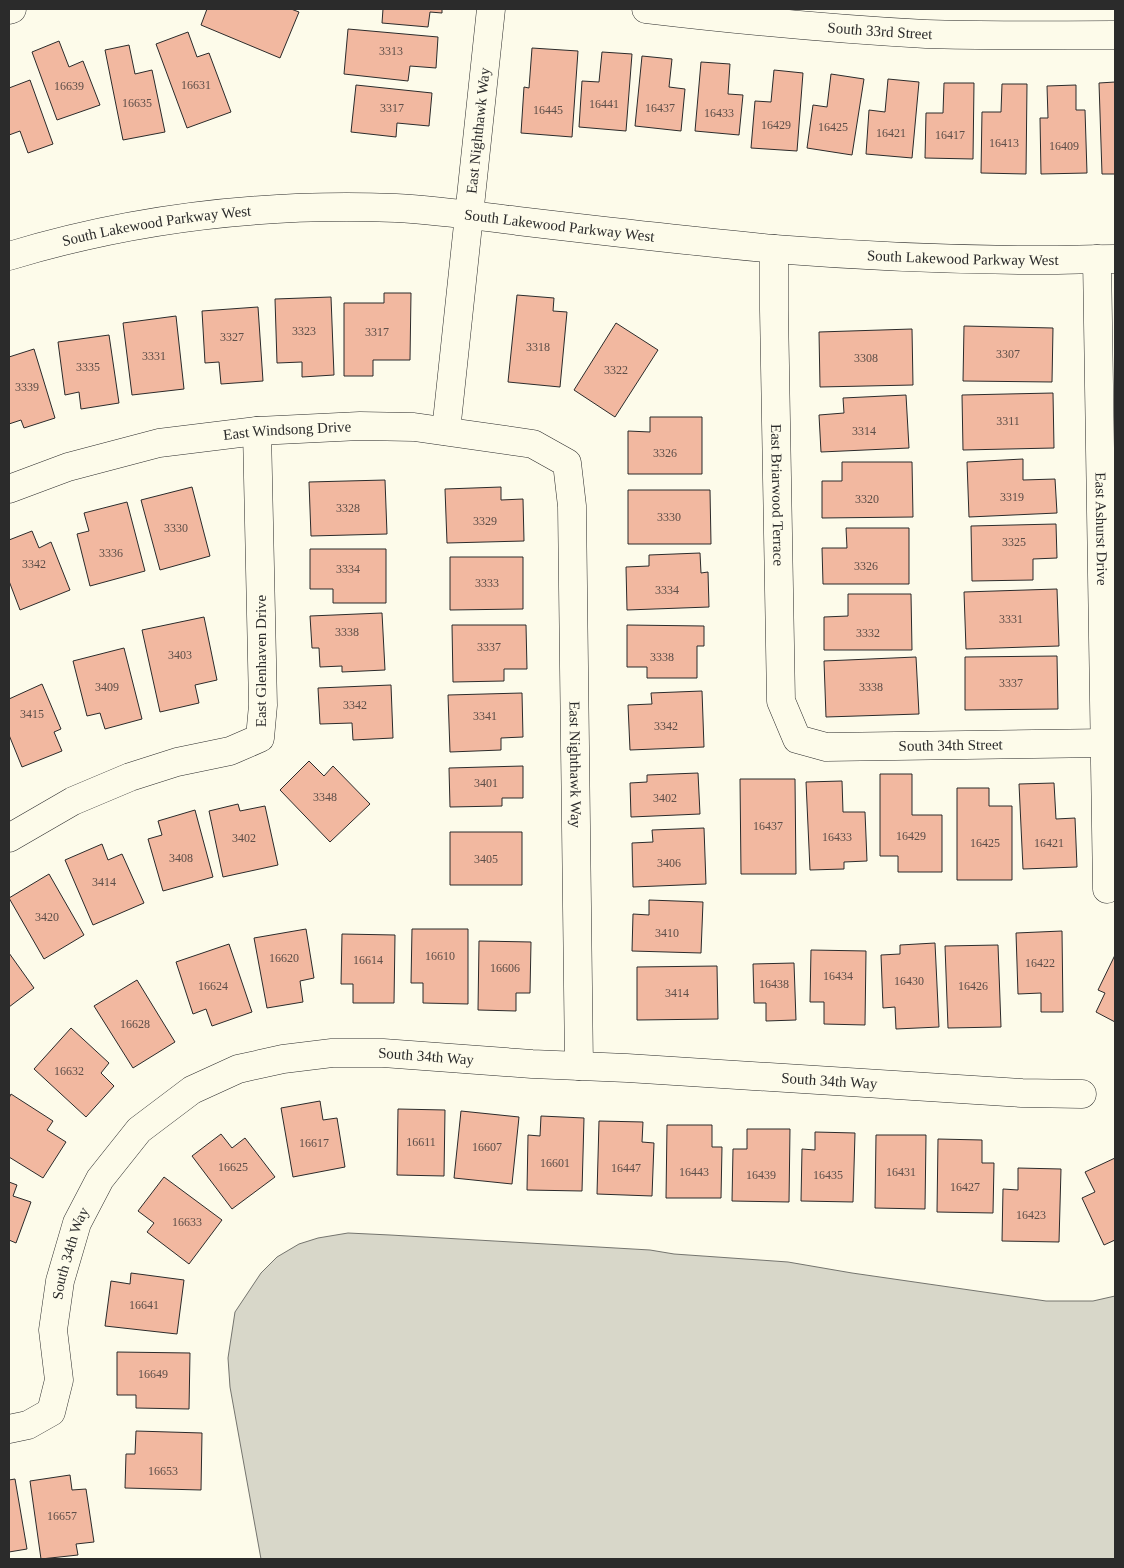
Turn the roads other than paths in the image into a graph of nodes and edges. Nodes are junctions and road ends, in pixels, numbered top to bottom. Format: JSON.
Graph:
{"nodes":[{"id":1,"x":491,"y":9,"type":"edge"},
{"id":2,"x":646,"y":9,"type":"edge"},
{"id":3,"x":818,"y":18,"type":"edge"},
{"id":4,"x":1115,"y":34,"type":"edge"},
{"id":5,"x":469,"y":215,"type":"junction"},
{"id":6,"x":774,"y":249,"type":"junction"},
{"id":7,"x":9,"y":256,"type":"edge"},
{"id":8,"x":1106,"y":259,"type":"edge"},
{"id":9,"x":257,"y":431,"type":"junction"},
{"id":10,"x":446,"y":432,"type":"junction"},
{"id":11,"x":567,"y":463,"type":"joint"},
{"id":12,"x":9,"y":489,"type":"edge"},
{"id":13,"x":797,"y":739,"type":"joint"},
{"id":14,"x":1105,"y":743,"type":"junction"},
{"id":15,"x":9,"y":838,"type":"edge"},
{"id":16,"x":1107,"y":889,"type":"dead end"},
{"id":17,"x":579,"y":1066,"type":"junction"},
{"id":18,"x":1082,"y":1094,"type":"dead end"},
{"id":19,"x":9,"y":1429,"type":"edge"}],
"edges":[{"from":1,"to":5,"type":"street","name":"East Nighthawk Way"},
{"from":2,"to":3,"type":"street","name":"South 33rd Street"},
{"from":3,"to":4,"type":"street","name":"South 33rd Street"},
{"from":5,"to":6,"type":"street","name":"South Lakewood Parkway West"},
{"from":5,"to":7,"type":"street","name":"South Lakewood Parkway West"},
{"from":5,"to":10,"type":"street","name":"East Nighthawk Way"},
{"from":6,"to":8,"type":"street","name":"South Lakewood Parkway West"},
{"from":6,"to":13,"type":"street","name":"East Briarwood Terrace"},
{"from":8,"to":14,"type":"street","name":"East Ashurst Drive"},
{"from":9,"to":10,"type":"street","name":"East Windsong Drive"},
{"from":9,"to":12,"type":"street","name":"East Windsong Drive"},
{"from":9,"to":15,"type":"street","name":"East Glenhaven Drive"},
{"from":10,"to":11,"type":"street","name":"East Windsong Drive"},
{"from":11,"to":17,"type":"street","name":"East Nighthawk Way"},
{"from":13,"to":14,"type":"street","name":"South 34th Street"},
{"from":14,"to":16,"type":"street","name":"East Ashurst Drive"},
{"from":17,"to":18,"type":"street","name":"South 34th Way"},
{"from":17,"to":19,"type":"street","name":"South 34th Way"}]}
